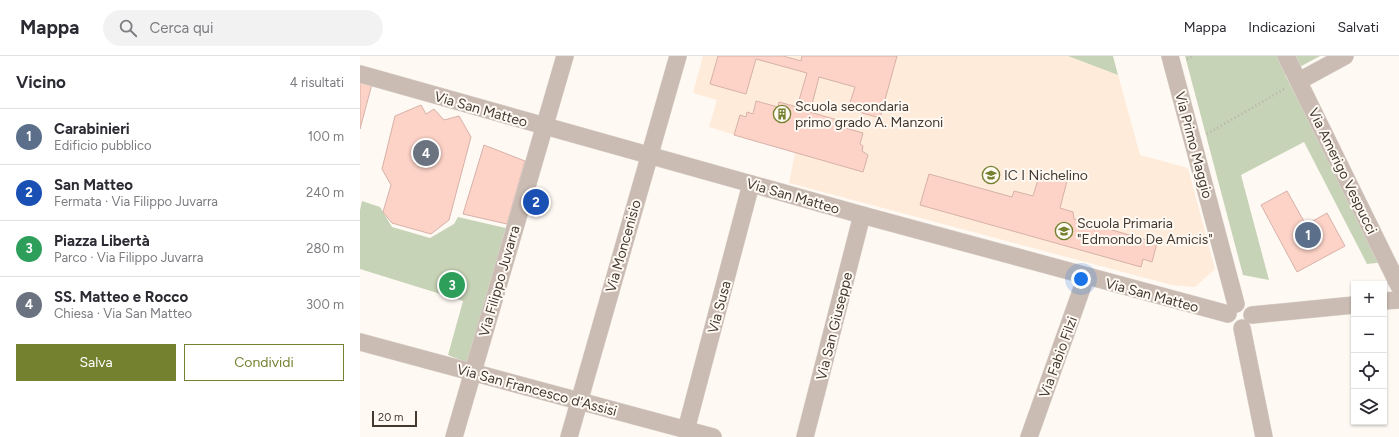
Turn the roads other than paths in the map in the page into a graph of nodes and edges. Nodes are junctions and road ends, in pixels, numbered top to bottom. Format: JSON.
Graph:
{"nodes":[{"id":1,"x":565,"y":56,"type":"edge"},
{"id":2,"x":678,"y":56,"type":"edge"},
{"id":3,"x":1170,"y":56,"type":"edge"},
{"id":4,"x":1286,"y":56,"type":"edge"},
{"id":5,"x":1345,"y":56,"type":"edge"},
{"id":6,"x":360,"y":74,"type":"edge"},
{"id":7,"x":1299,"y":81,"type":"junction"},
{"id":8,"x":544,"y":127,"type":"junction"},
{"id":9,"x":649,"y":155,"type":"junction"},
{"id":10,"x":751,"y":184,"type":"junction"},
{"id":11,"x":862,"y":215,"type":"junction"},
{"id":12,"x":1086,"y":277,"type":"junction"},
{"id":13,"x":1399,"y":286,"type":"edge"},
{"id":14,"x":1399,"y":300,"type":"edge"},
{"id":15,"x":1387,"y":301,"type":"edge"},
{"id":16,"x":1351,"y":305,"type":"edge"},
{"id":17,"x":1232,"y":309,"type":"junction"},
{"id":18,"x":1247,"y":322,"type":"junction"},
{"id":19,"x":360,"y":342,"type":"edge"},
{"id":20,"x":473,"y":373,"type":"junction"},
{"id":21,"x":578,"y":401,"type":"junction"},
{"id":22,"x":686,"y":430,"type":"junction"},
{"id":23,"x":454,"y":437,"type":"edge"},
{"id":24,"x":568,"y":437,"type":"edge"},
{"id":25,"x":713,"y":437,"type":"edge"},
{"id":26,"x":805,"y":437,"type":"edge"},
{"id":27,"x":1029,"y":437,"type":"edge"},
{"id":28,"x":1264,"y":437,"type":"edge"}],
"edges":[{"from":1,"to":8,"type":"street","name":"Via Filippo Juvarra"},
{"from":2,"to":9,"type":"street","name":"Via Moncenisio"},
{"from":3,"to":17,"type":"street","name":"Via Primo Maggio"},
{"from":4,"to":7,"type":"street","name":"Via Amerigo Vespucci"},
{"from":5,"to":7,"type":"street"},
{"from":6,"to":8,"type":"street","name":"Via San Matteo"},
{"from":7,"to":13,"type":"street","name":"Via Amerigo Vespucci"},
{"from":8,"to":9,"type":"street","name":"Via San Matteo"},
{"from":8,"to":20,"type":"street","name":"Via Filippo Juvarra"},
{"from":9,"to":10,"type":"street","name":"Via San Matteo"},
{"from":9,"to":21,"type":"street","name":"Via Moncenisio"},
{"from":10,"to":11,"type":"street","name":"Via San Matteo"},
{"from":10,"to":22,"type":"street","name":"Via Susa"},
{"from":11,"to":12,"type":"street","name":"Via San Matteo"},
{"from":11,"to":26,"type":"street","name":"Via San Giuseppe"},
{"from":12,"to":17,"type":"street","name":"Via San Matteo"},
{"from":12,"to":27,"type":"street","name":"Via Fabio Filzi"},
{"from":14,"to":15,"type":"street"},
{"from":16,"to":18,"type":"street"},
{"from":17,"to":18,"type":"street","name":"Via San Matteo"},
{"from":18,"to":28,"type":"street"},
{"from":19,"to":20,"type":"street","name":"Via San Francesco d'Assisi"},
{"from":20,"to":21,"type":"street","name":"Via San Francesco d'Assisi"},
{"from":20,"to":23,"type":"street","name":"Via Filippo Juvarra"},
{"from":21,"to":22,"type":"street","name":"Via San Francesco d'Assisi"},
{"from":21,"to":24,"type":"street","name":"Via Moncenisio"},
{"from":22,"to":25,"type":"street","name":"Via San Francesco d'Assisi"}]}
